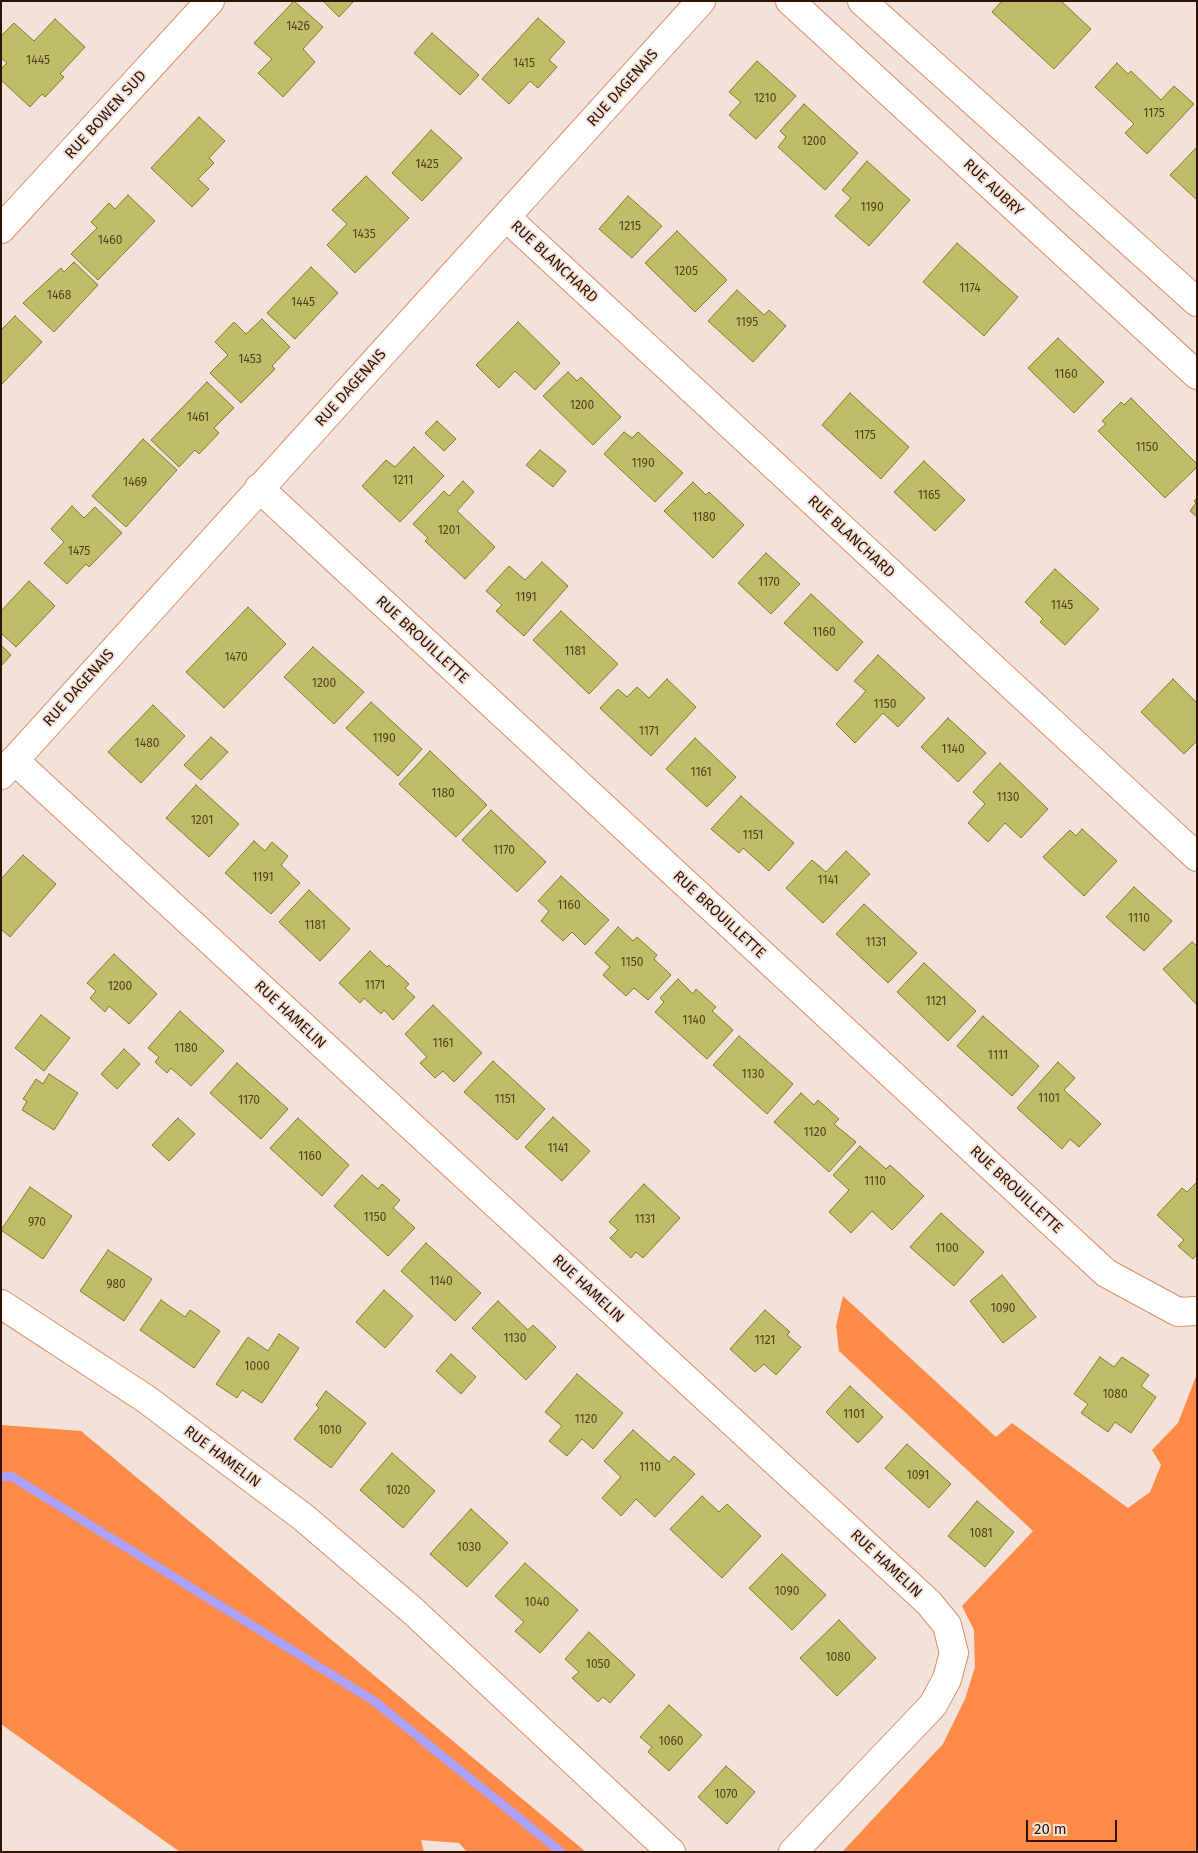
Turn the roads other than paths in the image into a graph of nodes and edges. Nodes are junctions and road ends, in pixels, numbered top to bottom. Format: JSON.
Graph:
{"nodes":[{"id":1,"x":210,"y":1,"type":"edge"},
{"id":2,"x":701,"y":1,"type":"edge"},
{"id":3,"x":790,"y":1,"type":"edge"},
{"id":4,"x":862,"y":1,"type":"edge"},
{"id":5,"x":506,"y":217,"type":"junction"},
{"id":6,"x":1,"y":229,"type":"edge"},
{"id":7,"x":1197,"y":302,"type":"edge"},
{"id":8,"x":1197,"y":375,"type":"edge"},
{"id":9,"x":259,"y":488,"type":"junction"},
{"id":10,"x":8,"y":767,"type":"edge"},
{"id":11,"x":1197,"y":857,"type":"edge"},
{"id":12,"x":1,"y":1304,"type":"edge"},
{"id":13,"x":1197,"y":1311,"type":"edge"},
{"id":14,"x":671,"y":1852,"type":"edge"},
{"id":15,"x":793,"y":1852,"type":"edge"}],
"edges":[{"from":1,"to":6,"type":"street","name":"RUE BOWEN SUD"},
{"from":2,"to":5,"type":"street","name":"RUE DAGENAIS"},
{"from":3,"to":8,"type":"street","name":"RUE AUBRY"},
{"from":4,"to":7,"type":"street"},
{"from":5,"to":9,"type":"street","name":"RUE DAGENAIS"},
{"from":5,"to":11,"type":"street","name":"RUE BLANCHARD"},
{"from":9,"to":10,"type":"street","name":"RUE DAGENAIS"},
{"from":9,"to":13,"type":"street","name":"RUE BROUILLETTE"},
{"from":10,"to":15,"type":"street","name":"RUE HAMELIN"},
{"from":12,"to":14,"type":"street","name":"RUE HAMELIN"}]}
